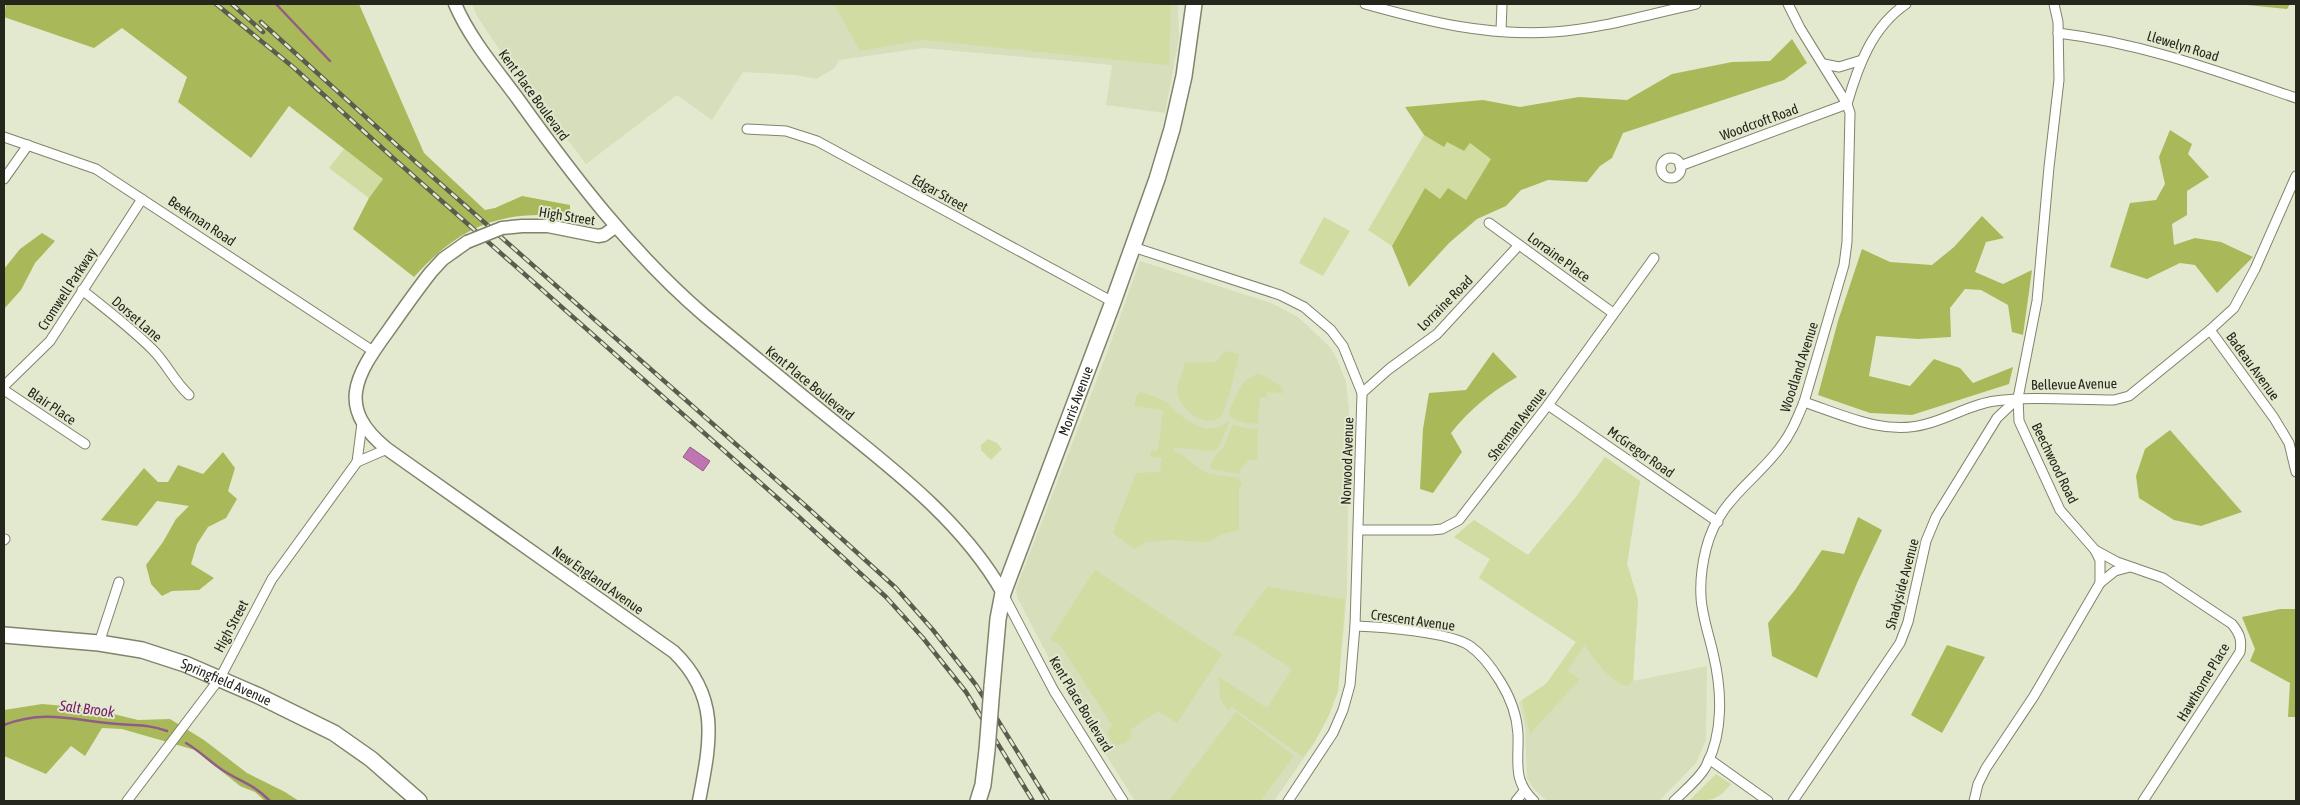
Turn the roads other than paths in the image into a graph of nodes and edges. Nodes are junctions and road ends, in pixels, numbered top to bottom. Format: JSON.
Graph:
{"nodes":[{"id":1,"x":456,"y":4,"type":"edge"},
{"id":2,"x":1194,"y":4,"type":"edge"},
{"id":3,"x":1365,"y":4,"type":"edge"},
{"id":4,"x":1502,"y":4,"type":"edge"},
{"id":5,"x":1696,"y":4,"type":"edge"},
{"id":6,"x":1788,"y":4,"type":"edge"},
{"id":7,"x":1906,"y":4,"type":"edge"},
{"id":8,"x":2054,"y":4,"type":"edge"},
{"id":9,"x":1669,"y":6,"type":"edge"},
{"id":10,"x":1501,"y":31,"type":"junction"},
{"id":11,"x":2058,"y":33,"type":"junction"},
{"id":12,"x":1862,"y":60,"type":"junction"},
{"id":13,"x":1824,"y":64,"type":"junction"},
{"id":14,"x":2296,"y":98,"type":"edge"},
{"id":15,"x":1847,"y":104,"type":"junction"},
{"id":16,"x":747,"y":129,"type":"dead end"},
{"id":17,"x":4,"y":137,"type":"edge"},
{"id":18,"x":28,"y":145,"type":"junction"},
{"id":19,"x":1680,"y":166,"type":"dead end"},
{"id":20,"x":2296,"y":176,"type":"edge"},
{"id":21,"x":4,"y":179,"type":"edge"},
{"id":22,"x":142,"y":198,"type":"junction"},
{"id":23,"x":1489,"y":224,"type":"dead end"},
{"id":24,"x":615,"y":227,"type":"junction"},
{"id":25,"x":1519,"y":245,"type":"junction"},
{"id":26,"x":1133,"y":247,"type":"junction"},
{"id":27,"x":1654,"y":258,"type":"dead end"},
{"id":28,"x":82,"y":290,"type":"junction"},
{"id":29,"x":1113,"y":302,"type":"junction"},
{"id":30,"x":1613,"y":312,"type":"junction"},
{"id":31,"x":2210,"y":330,"type":"junction"},
{"id":32,"x":373,"y":352,"type":"junction"},
{"id":33,"x":4,"y":386,"type":"edge"},
{"id":34,"x":4,"y":390,"type":"edge"},
{"id":35,"x":1362,"y":393,"type":"junction"},
{"id":36,"x":189,"y":395,"type":"dead end"},
{"id":37,"x":2018,"y":398,"type":"junction"},
{"id":38,"x":1804,"y":402,"type":"junction"},
{"id":39,"x":1548,"y":405,"type":"junction"},
{"id":40,"x":362,"y":423,"type":"junction"},
{"id":41,"x":2296,"y":434,"type":"edge"},
{"id":42,"x":374,"y":438,"type":"joint"},
{"id":43,"x":2289,"y":443,"type":"junction"},
{"id":44,"x":85,"y":444,"type":"dead end"},
{"id":45,"x":387,"y":449,"type":"junction"},
{"id":46,"x":358,"y":462,"type":"junction"},
{"id":47,"x":2296,"y":472,"type":"edge"},
{"id":48,"x":1718,"y":522,"type":"junction"},
{"id":49,"x":1358,"y":530,"type":"junction"},
{"id":50,"x":2094,"y":550,"type":"junction"},
{"id":51,"x":2130,"y":567,"type":"junction"},
{"id":52,"x":119,"y":582,"type":"dead end"},
{"id":53,"x":2100,"y":583,"type":"junction"},
{"id":54,"x":1003,"y":593,"type":"junction"},
{"id":55,"x":1355,"y":626,"type":"junction"},
{"id":56,"x":4,"y":635,"type":"edge"},
{"id":57,"x":99,"y":643,"type":"junction"},
{"id":58,"x":220,"y":678,"type":"junction"},
{"id":59,"x":1709,"y":759,"type":"junction"},
{"id":60,"x":1524,"y":791,"type":"junction"},
{"id":61,"x":127,"y":801,"type":"edge"},
{"id":62,"x":419,"y":801,"type":"edge"},
{"id":63,"x":699,"y":801,"type":"edge"},
{"id":64,"x":978,"y":801,"type":"edge"},
{"id":65,"x":1124,"y":801,"type":"edge"},
{"id":66,"x":1288,"y":801,"type":"edge"},
{"id":67,"x":1516,"y":801,"type":"edge"},
{"id":68,"x":1534,"y":801,"type":"edge"},
{"id":69,"x":1674,"y":801,"type":"edge"},
{"id":70,"x":1768,"y":801,"type":"edge"},
{"id":71,"x":1793,"y":801,"type":"edge"},
{"id":72,"x":1974,"y":801,"type":"edge"},
{"id":73,"x":2143,"y":801,"type":"edge"}],
"edges":[{"from":1,"to":24,"type":"street","name":"Kent Place Boulevard"},
{"from":2,"to":26,"type":"main road","name":"Morris Avenue"},
{"from":3,"to":10,"type":"street"},
{"from":4,"to":10,"type":"street"},
{"from":5,"to":9,"type":"street"},
{"from":6,"to":13,"type":"street","name":"Woodland Avenue"},
{"from":7,"to":12,"type":"street"},
{"from":8,"to":11,"type":"street","name":"Beechwood Road"},
{"from":9,"to":10,"type":"street"},
{"from":11,"to":14,"type":"street","name":"Llewelyn Road"},
{"from":11,"to":37,"type":"street","name":"Beechwood Road"},
{"from":12,"to":13,"type":"street"},
{"from":12,"to":15,"type":"street"},
{"from":13,"to":15,"type":"street","name":"Woodland Avenue"},
{"from":15,"to":19,"type":"street","name":"Woodcroft Road"},
{"from":15,"to":38,"type":"street","name":"Woodland Avenue"},
{"from":16,"to":29,"type":"street","name":"Edgar Street"},
{"from":17,"to":18,"type":"street","name":"Beekman Road"},
{"from":18,"to":21,"type":"street"},
{"from":18,"to":22,"type":"street","name":"Beekman Road"},
{"from":20,"to":31,"type":"street","name":"Bellevue Avenue"},
{"from":22,"to":28,"type":"street","name":"Cromwell Parkway"},
{"from":22,"to":32,"type":"street","name":"Beekman Road"},
{"from":23,"to":25,"type":"street","name":"Lorraine Place"},
{"from":24,"to":32,"type":"street","name":"High Street","bridge":true},
{"from":24,"to":54,"type":"street","name":"Kent Place Boulevard"},
{"from":25,"to":30,"type":"street","name":"Lorraine Place"},
{"from":25,"to":35,"type":"street","name":"Lorraine Road"},
{"from":26,"to":29,"type":"main road","name":"Morris Avenue"},
{"from":26,"to":35,"type":"street","name":"Norwood Avenue"},
{"from":27,"to":30,"type":"street","name":"Sherman Avenue"},
{"from":28,"to":33,"type":"street","name":"Cromwell Parkway"},
{"from":28,"to":36,"type":"street","name":"Dorset Lane"},
{"from":29,"to":54,"type":"main road","name":"Morris Avenue"},
{"from":30,"to":39,"type":"street","name":"Sherman Avenue"},
{"from":31,"to":37,"type":"street","name":"Bellevue Avenue"},
{"from":31,"to":43,"type":"street","name":"Badeau Avenue"},
{"from":32,"to":40,"type":"street","name":"High Street"},
{"from":34,"to":44,"type":"street","name":"Blair Place"},
{"from":35,"to":49,"type":"street","name":"Norwood Avenue"},
{"from":37,"to":38,"type":"street","name":"Bellevue Avenue"},
{"from":37,"to":50,"type":"street","name":"Beechwood Road"},
{"from":37,"to":71,"type":"street","name":"Shadyside Avenue"},
{"from":38,"to":48,"type":"street","name":"Woodland Avenue"},
{"from":39,"to":48,"type":"street","name":"McGregor Road"},
{"from":39,"to":49,"type":"street","name":"Sherman Avenue"},
{"from":40,"to":42,"type":"street","name":"High Street"},
{"from":40,"to":46,"type":"street","name":"High Street"},
{"from":41,"to":43,"type":"street"},
{"from":42,"to":45,"type":"street","name":"New England Avenue"},
{"from":43,"to":47,"type":"street","name":"Badeau Avenue"},
{"from":45,"to":46,"type":"street","name":"High Street"},
{"from":45,"to":63,"type":"street","name":"New England Avenue"},
{"from":46,"to":58,"type":"street","name":"High Street"},
{"from":48,"to":59,"type":"street","name":"Woodland Avenue"},
{"from":49,"to":55,"type":"street","name":"Norwood Avenue"},
{"from":50,"to":51,"type":"street","name":"Hawthorne Place"},
{"from":50,"to":53,"type":"street","name":"Beechwood Road"},
{"from":51,"to":53,"type":"street"},
{"from":51,"to":73,"type":"street","name":"Hawthorne Place"},
{"from":52,"to":57,"type":"street"},
{"from":53,"to":72,"type":"street"},
{"from":54,"to":64,"type":"main road","name":"Morris Avenue","bridge":true},
{"from":54,"to":65,"type":"street","name":"Kent Place Boulevard"},
{"from":55,"to":60,"type":"street","name":"Crescent Avenue"},
{"from":55,"to":66,"type":"street","name":"Norwood Avenue"},
{"from":56,"to":57,"type":"main road","name":"Springfield Avenue"},
{"from":57,"to":58,"type":"main road","name":"Springfield Avenue"},
{"from":58,"to":61,"type":"street","name":"High Street"},
{"from":58,"to":62,"type":"main road","name":"Springfield Avenue"},
{"from":59,"to":69,"type":"street","name":"Woodland Avenue"},
{"from":59,"to":70,"type":"street"},
{"from":60,"to":67,"type":"street"},
{"from":60,"to":68,"type":"street"}]}
